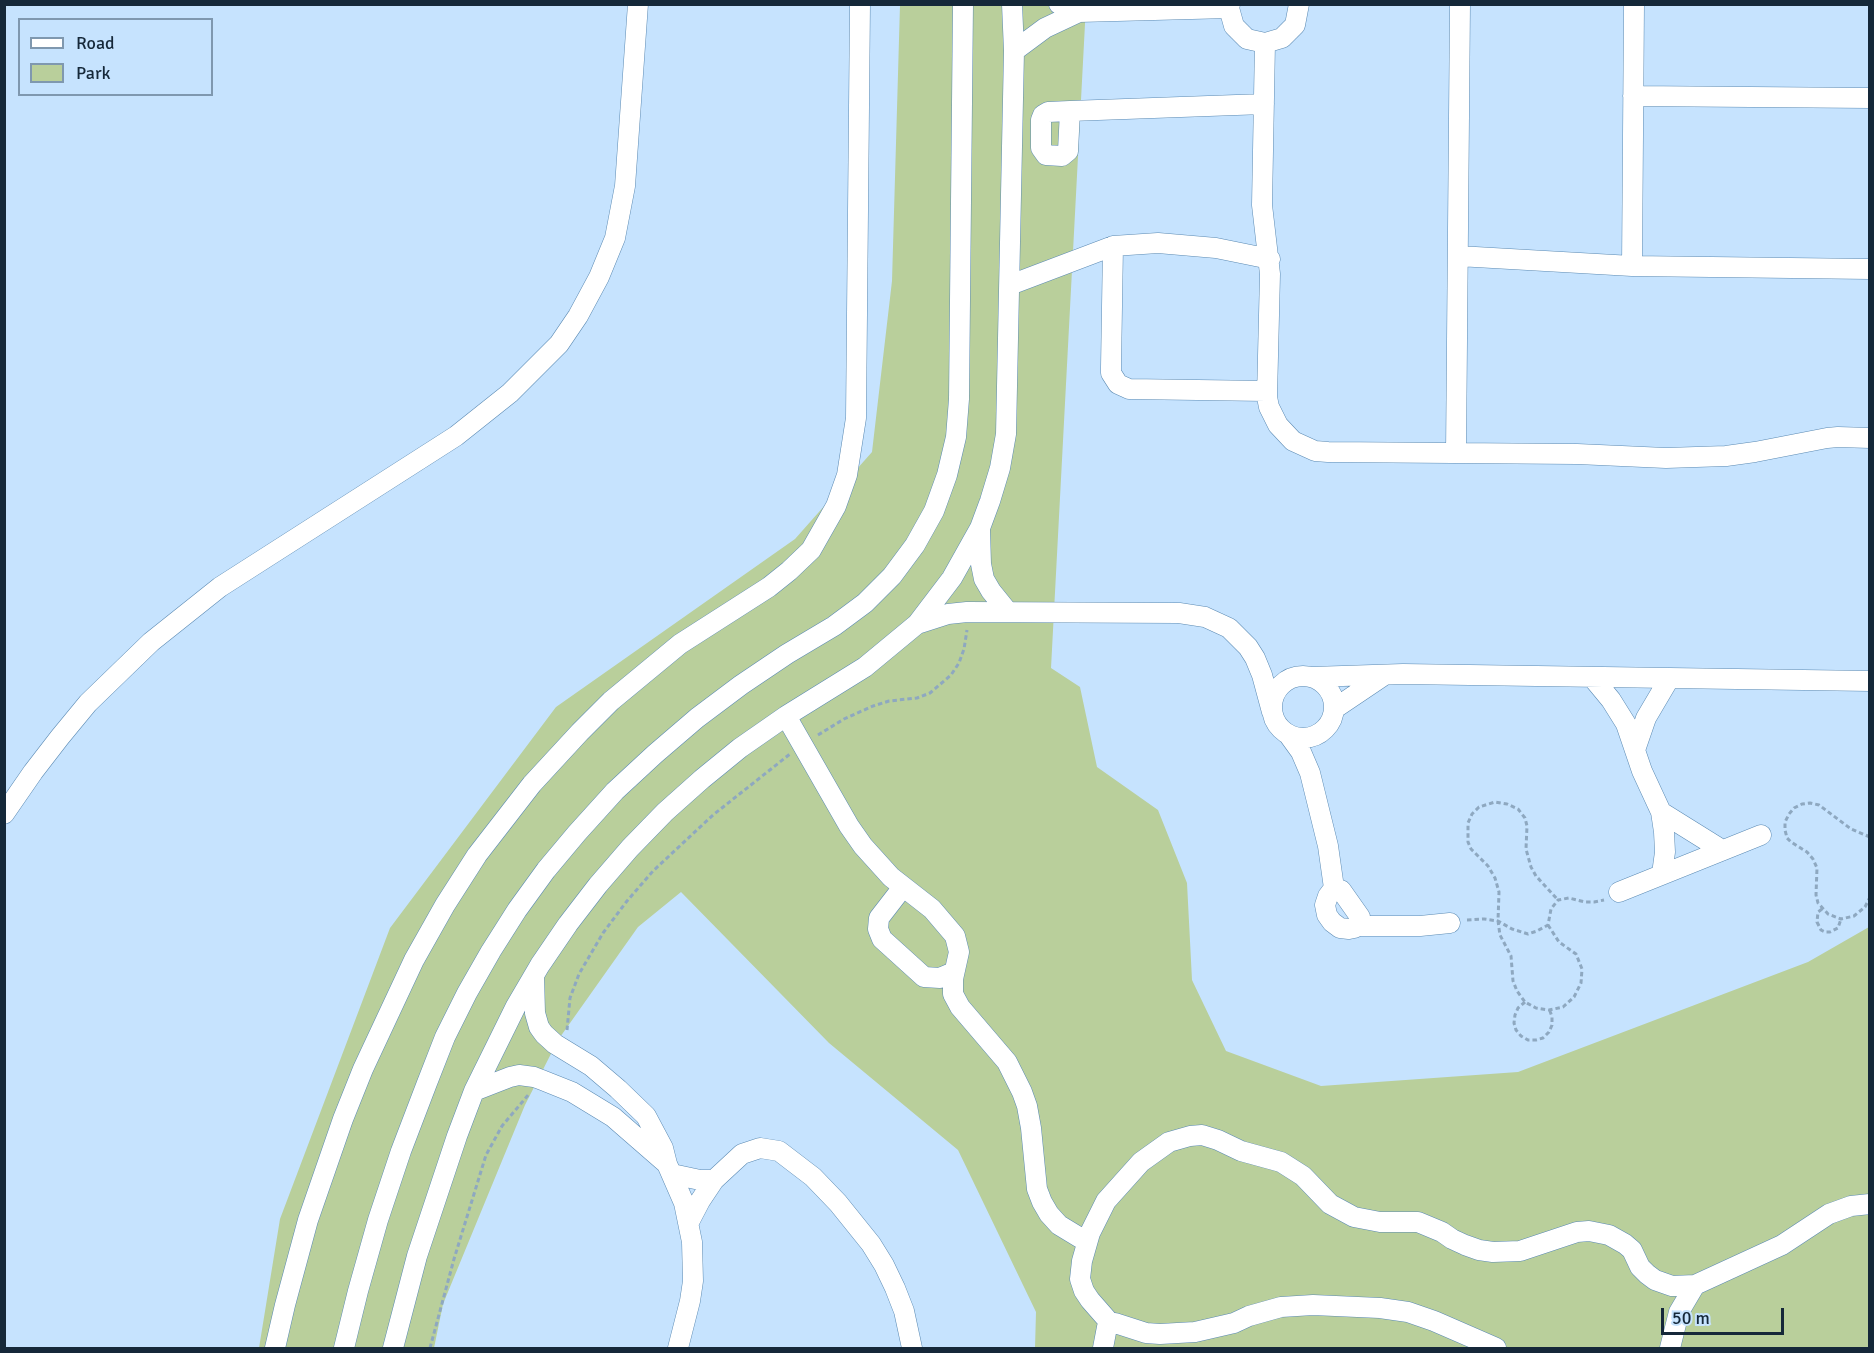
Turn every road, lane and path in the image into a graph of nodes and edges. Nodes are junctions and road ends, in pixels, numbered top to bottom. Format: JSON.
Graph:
{"nodes":[{"id":1,"x":638,"y":4,"type":"edge"},
{"id":2,"x":860,"y":4,"type":"edge"},
{"id":3,"x":963,"y":4,"type":"edge"},
{"id":4,"x":1012,"y":4,"type":"edge"},
{"id":5,"x":1059,"y":4,"type":"edge"},
{"id":6,"x":1299,"y":4,"type":"edge"},
{"id":7,"x":1460,"y":4,"type":"edge"},
{"id":8,"x":1634,"y":4,"type":"edge"},
{"id":9,"x":1229,"y":6,"type":"edge"},
{"id":10,"x":1079,"y":12,"type":"junction"},
{"id":11,"x":1265,"y":43,"type":"junction"},
{"id":12,"x":1014,"y":51,"type":"junction"},
{"id":13,"x":1633,"y":96,"type":"junction"},
{"id":14,"x":1869,"y":98,"type":"edge"},
{"id":15,"x":1264,"y":104,"type":"junction"},
{"id":16,"x":1070,"y":111,"type":"dead end"},
{"id":17,"x":1113,"y":246,"type":"junction"},
{"id":18,"x":1458,"y":256,"type":"junction"},
{"id":19,"x":1270,"y":259,"type":"junction"},
{"id":20,"x":1632,"y":266,"type":"junction"},
{"id":21,"x":1869,"y":269,"type":"edge"},
{"id":22,"x":1010,"y":285,"type":"junction"},
{"id":23,"x":1266,"y":391,"type":"junction"},
{"id":24,"x":1869,"y":438,"type":"edge"},
{"id":25,"x":1456,"y":453,"type":"junction"},
{"id":26,"x":980,"y":528,"type":"junction"},
{"id":27,"x":967,"y":612,"type":"junction"},
{"id":28,"x":1008,"y":612,"type":"junction"},
{"id":29,"x":917,"y":624,"type":"junction"},
{"id":30,"x":1255,"y":658,"type":"junction"},
{"id":31,"x":1385,"y":675,"type":"junction"},
{"id":32,"x":1305,"y":676,"type":"junction"},
{"id":33,"x":1592,"y":677,"type":"junction"},
{"id":34,"x":1670,"y":679,"type":"junction"},
{"id":35,"x":1869,"y":681,"type":"edge"},
{"id":36,"x":1334,"y":709,"type":"junction"},
{"id":37,"x":1272,"y":712,"type":"junction"},
{"id":38,"x":786,"y":716,"type":"junction"},
{"id":39,"x":1320,"y":733,"type":"junction"},
{"id":40,"x":1288,"y":734,"type":"junction"},
{"id":41,"x":803,"y":745,"type":"junction"},
{"id":42,"x":1635,"y":750,"type":"junction"},
{"id":43,"x":1310,"y":773,"type":"junction"},
{"id":44,"x":1660,"y":812,"type":"junction"},
{"id":45,"x":4,"y":814,"type":"edge"},
{"id":46,"x":1761,"y":835,"type":"dead end"},
{"id":47,"x":1869,"y":837,"type":"edge"},
{"id":48,"x":1722,"y":850,"type":"junction"},
{"id":49,"x":1662,"y":874,"type":"junction"},
{"id":50,"x":903,"y":887,"type":"junction"},
{"id":51,"x":1618,"y":892,"type":"joint"},
{"id":52,"x":1869,"y":897,"type":"edge"},
{"id":53,"x":1558,"y":900,"type":"junction"},
{"id":54,"x":1822,"y":909,"type":"junction"},
{"id":55,"x":1841,"y":919,"type":"junction"},
{"id":56,"x":1498,"y":921,"type":"junction"},
{"id":57,"x":1450,"y":923,"type":"joint"},
{"id":58,"x":1548,"y":925,"type":"junction"},
{"id":59,"x":954,"y":972,"type":"junction"},
{"id":60,"x":534,"y":976,"type":"junction"},
{"id":61,"x":1525,"y":1002,"type":"junction"},
{"id":62,"x":1549,"y":1010,"type":"junction"},
{"id":63,"x":561,"y":1048,"type":"junction"},
{"id":64,"x":542,"y":1080,"type":"junction"},
{"id":65,"x":474,"y":1091,"type":"junction"},
{"id":66,"x":670,"y":1169,"type":"junction"},
{"id":67,"x":714,"y":1180,"type":"junction"},
{"id":68,"x":1869,"y":1204,"type":"edge"},
{"id":69,"x":689,"y":1222,"type":"junction"},
{"id":70,"x":1087,"y":1242,"type":"junction"},
{"id":71,"x":1695,"y":1285,"type":"junction"},
{"id":72,"x":1111,"y":1324,"type":"junction"},
{"id":73,"x":275,"y":1348,"type":"edge"},
{"id":74,"x":344,"y":1348,"type":"edge"},
{"id":75,"x":393,"y":1348,"type":"edge"},
{"id":76,"x":430,"y":1348,"type":"edge"},
{"id":77,"x":678,"y":1348,"type":"edge"},
{"id":78,"x":912,"y":1348,"type":"edge"},
{"id":79,"x":1103,"y":1348,"type":"edge"},
{"id":80,"x":1496,"y":1348,"type":"edge"},
{"id":81,"x":1670,"y":1348,"type":"edge"}],
"edges":[{"from":1,"to":45,"type":"street"},
{"from":2,"to":73,"type":"street"},
{"from":3,"to":74,"type":"street"},
{"from":4,"to":12,"type":"street"},
{"from":5,"to":10,"type":"street"},
{"from":6,"to":11,"type":"street"},
{"from":7,"to":18,"type":"street"},
{"from":8,"to":13,"type":"street"},
{"from":9,"to":10,"type":"street"},
{"from":9,"to":11,"type":"street"},
{"from":10,"to":12,"type":"street"},
{"from":11,"to":15,"type":"street"},
{"from":12,"to":22,"type":"street"},
{"from":13,"to":14,"type":"street"},
{"from":13,"to":20,"type":"street"},
{"from":15,"to":16,"type":"street"},
{"from":15,"to":19,"type":"street"},
{"from":17,"to":19,"type":"street"},
{"from":17,"to":22,"type":"street"},
{"from":17,"to":23,"type":"street"},
{"from":18,"to":20,"type":"street"},
{"from":18,"to":25,"type":"street"},
{"from":19,"to":23,"type":"street"},
{"from":20,"to":21,"type":"street"},
{"from":22,"to":26,"type":"street"},
{"from":23,"to":25,"type":"street"},
{"from":24,"to":25,"type":"street"},
{"from":26,"to":28,"type":"street"},
{"from":26,"to":29,"type":"street"},
{"from":27,"to":28,"type":"street"},
{"from":27,"to":29,"type":"street"},
{"from":27,"to":41,"type":"path"},
{"from":28,"to":30,"type":"street"},
{"from":29,"to":38,"type":"street"},
{"from":30,"to":32,"type":"street"},
{"from":30,"to":37,"type":"street"},
{"from":31,"to":32,"type":"street"},
{"from":31,"to":33,"type":"street"},
{"from":31,"to":36,"type":"street"},
{"from":32,"to":36,"type":"street"},
{"from":32,"to":37,"type":"street"},
{"from":33,"to":34,"type":"street"},
{"from":33,"to":42,"type":"street"},
{"from":34,"to":35,"type":"street"},
{"from":34,"to":42,"type":"street"},
{"from":36,"to":39,"type":"street"},
{"from":37,"to":40,"type":"street"},
{"from":38,"to":41,"type":"street"},
{"from":38,"to":60,"type":"street"},
{"from":39,"to":40,"type":"street"},
{"from":39,"to":43,"type":"street"},
{"from":40,"to":43,"type":"street"},
{"from":41,"to":50,"type":"street"},
{"from":41,"to":63,"type":"path"},
{"from":42,"to":44,"type":"street"},
{"from":43,"to":57,"type":"street"},
{"from":44,"to":48,"type":"street"},
{"from":44,"to":49,"type":"street"},
{"from":46,"to":48,"type":"street"},
{"from":47,"to":54,"type":"path"},
{"from":48,"to":49,"type":"street"},
{"from":49,"to":51,"type":"street"},
{"from":50,"to":59,"type":"street"},
{"from":50,"to":59,"type":"street"},
{"from":51,"to":53,"type":"path"},
{"from":52,"to":55,"type":"path"},
{"from":53,"to":56,"type":"path"},
{"from":53,"to":58,"type":"path"},
{"from":54,"to":55,"type":"path"},
{"from":54,"to":55,"type":"path"},
{"from":56,"to":57,"type":"path"},
{"from":56,"to":58,"type":"path"},
{"from":56,"to":61,"type":"path"},
{"from":58,"to":62,"type":"path"},
{"from":59,"to":70,"type":"street"},
{"from":60,"to":63,"type":"street"},
{"from":60,"to":65,"type":"street"},
{"from":61,"to":62,"type":"path"},
{"from":61,"to":62,"type":"path"},
{"from":63,"to":66,"type":"street"},
{"from":64,"to":65,"type":"street"},
{"from":64,"to":66,"type":"street"},
{"from":64,"to":76,"type":"path"},
{"from":65,"to":75,"type":"street"},
{"from":66,"to":67,"type":"street"},
{"from":66,"to":69,"type":"street"},
{"from":67,"to":69,"type":"street"},
{"from":67,"to":78,"type":"street"},
{"from":68,"to":71,"type":"street"},
{"from":69,"to":77,"type":"street"},
{"from":70,"to":71,"type":"street"},
{"from":70,"to":72,"type":"street"},
{"from":71,"to":81,"type":"street"},
{"from":72,"to":79,"type":"street"},
{"from":72,"to":80,"type":"street"}]}
